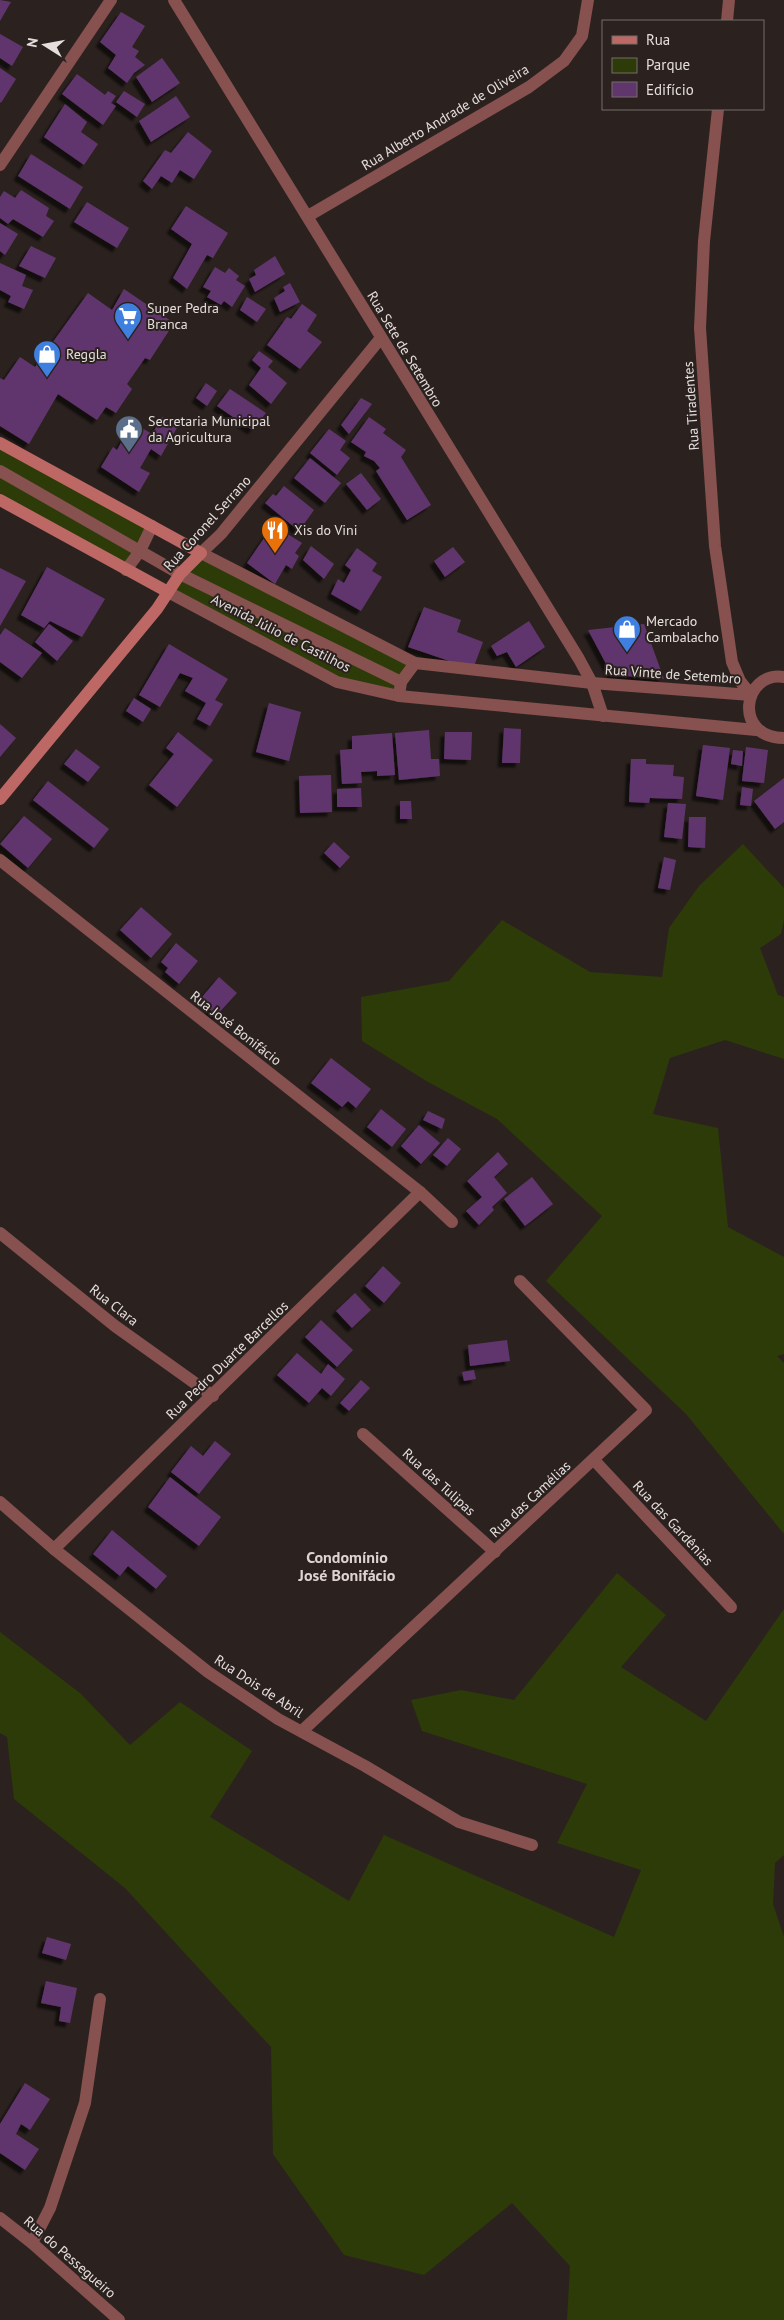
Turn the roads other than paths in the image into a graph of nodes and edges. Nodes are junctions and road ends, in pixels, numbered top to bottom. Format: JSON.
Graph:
{"nodes":[{"id":1,"x":111,"y":0,"type":"edge"},
{"id":2,"x":174,"y":0,"type":"edge"},
{"id":3,"x":588,"y":0,"type":"edge"},
{"id":4,"x":729,"y":0,"type":"edge"},
{"id":5,"x":727,"y":20,"type":"edge"},
{"id":6,"x":718,"y":110,"type":"edge"},
{"id":7,"x":0,"y":165,"type":"edge"},
{"id":8,"x":308,"y":216,"type":"junction"},
{"id":9,"x":380,"y":338,"type":"junction"},
{"id":10,"x":0,"y":444,"type":"edge"},
{"id":11,"x":0,"y":471,"type":"edge"},
{"id":12,"x":0,"y":500,"type":"edge"},
{"id":13,"x":152,"y":526,"type":"junction"},
{"id":14,"x":140,"y":551,"type":"junction"},
{"id":15,"x":201,"y":553,"type":"junction"},
{"id":16,"x":126,"y":570,"type":"junction"},
{"id":17,"x":180,"y":574,"type":"junction"},
{"id":18,"x":168,"y":592,"type":"junction"},
{"id":19,"x":415,"y":663,"type":"junction"},
{"id":20,"x":784,"y":678,"type":"edge"},
{"id":21,"x":401,"y":682,"type":"junction"},
{"id":22,"x":592,"y":683,"type":"junction"},
{"id":23,"x":751,"y":695,"type":"junction"},
{"id":24,"x":399,"y":696,"type":"junction"},
{"id":25,"x":603,"y":716,"type":"junction"},
{"id":26,"x":756,"y":730,"type":"junction"},
{"id":27,"x":784,"y":738,"type":"edge"},
{"id":28,"x":0,"y":799,"type":"edge"},
{"id":29,"x":0,"y":860,"type":"edge"},
{"id":30,"x":420,"y":1192,"type":"junction"},
{"id":31,"x":452,"y":1222,"type":"dead end"},
{"id":32,"x":0,"y":1233,"type":"edge"},
{"id":33,"x":520,"y":1281,"type":"dead end"},
{"id":34,"x":213,"y":1396,"type":"junction"},
{"id":35,"x":364,"y":1434,"type":"dead end"},
{"id":36,"x":594,"y":1460,"type":"junction"},
{"id":37,"x":0,"y":1502,"type":"edge"},
{"id":38,"x":54,"y":1549,"type":"junction"},
{"id":39,"x":495,"y":1552,"type":"junction"},
{"id":40,"x":731,"y":1607,"type":"dead end"},
{"id":41,"x":302,"y":1731,"type":"junction"},
{"id":42,"x":532,"y":1845,"type":"dead end"},
{"id":43,"x":100,"y":2000,"type":"dead end"},
{"id":44,"x":0,"y":2218,"type":"edge"},
{"id":45,"x":32,"y":2242,"type":"junction"},
{"id":46,"x":119,"y":2320,"type":"edge"}],
"edges":[{"from":1,"to":7,"type":"street"},
{"from":2,"to":8,"type":"street","name":"Rua Sete de Setembro"},
{"from":3,"to":8,"type":"street","name":"Rua Alberto Andrade de Oliveira"},
{"from":4,"to":5,"type":"street"},
{"from":6,"to":23,"type":"street","name":"Rua Tiradentes"},
{"from":8,"to":9,"type":"street","name":"Rua Sete de Setembro"},
{"from":9,"to":15,"type":"street","name":"Rua Coronel Serrano"},
{"from":9,"to":22,"type":"street","name":"Rua Sete de Setembro"},
{"from":10,"to":13,"type":"main road"},
{"from":11,"to":14,"type":"street"},
{"from":12,"to":16,"type":"main road","name":"Avenida Júlio de Castilhos"},
{"from":13,"to":14,"type":"street"},
{"from":13,"to":15,"type":"main road"},
{"from":14,"to":16,"type":"street"},
{"from":14,"to":17,"type":"street"},
{"from":15,"to":17,"type":"main road","name":"Rua Coronel Serrano"},
{"from":15,"to":19,"type":"street"},
{"from":16,"to":18,"type":"main road","name":"Avenida Júlio de Castilhos"},
{"from":17,"to":18,"type":"main road","name":"Rua Coronel Serrano"},
{"from":17,"to":21,"type":"street"},
{"from":18,"to":24,"type":"street","name":"Avenida Júlio de Castilhos"},
{"from":18,"to":28,"type":"main road","name":"Rua Coronel Serrano"},
{"from":19,"to":21,"type":"street"},
{"from":19,"to":22,"type":"street"},
{"from":20,"to":23,"type":"street"},
{"from":21,"to":24,"type":"street"},
{"from":22,"to":23,"type":"street","name":"Rua Vinte de Setembro"},
{"from":22,"to":25,"type":"street","name":"Rua Sete de Setembro"},
{"from":23,"to":26,"type":"street"},
{"from":24,"to":25,"type":"street","name":"Avenida Júlio de Castilhos"},
{"from":25,"to":26,"type":"street"},
{"from":26,"to":27,"type":"street"},
{"from":29,"to":30,"type":"street","name":"Rua José Bonifácio"},
{"from":30,"to":31,"type":"street","name":"Rua José Bonifácio"},
{"from":30,"to":34,"type":"street","name":"Rua Pedro Duarte Barcellos"},
{"from":32,"to":34,"type":"street","name":"Rua Clara"},
{"from":33,"to":36,"type":"street","name":"Rua das Camélias"},
{"from":34,"to":38,"type":"street","name":"Rua Pedro Duarte Barcellos"},
{"from":35,"to":39,"type":"street","name":"Rua das Tulipas"},
{"from":36,"to":39,"type":"street","name":"Rua das Camélias"},
{"from":36,"to":40,"type":"street","name":"Rua das Gardênias"},
{"from":37,"to":38,"type":"street","name":"Rua Dois de Abril"},
{"from":38,"to":41,"type":"street","name":"Rua Dois de Abril"},
{"from":39,"to":41,"type":"street","name":"Rua das Camélias"},
{"from":41,"to":42,"type":"street","name":"Rua Dois de Abril"},
{"from":43,"to":45,"type":"street"},
{"from":44,"to":45,"type":"street","name":"Rua do Pessegueiro"},
{"from":45,"to":46,"type":"street","name":"Rua do Pessegueiro"}]}
